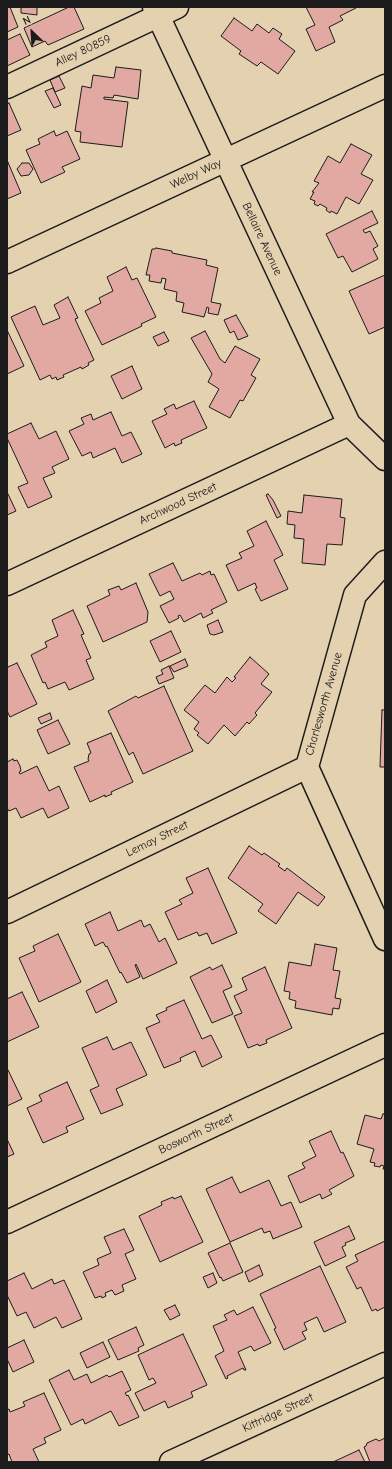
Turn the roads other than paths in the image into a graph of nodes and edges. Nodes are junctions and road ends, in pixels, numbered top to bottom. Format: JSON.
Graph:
{"nodes":[{"id":1,"x":163,"y":10,"type":"edge"},
{"id":2,"x":385,"y":86,"type":"edge"},
{"id":3,"x":7,"y":87,"type":"edge"},
{"id":4,"x":226,"y":161,"type":"junction"},
{"id":5,"x":7,"y":262,"type":"edge"},
{"id":6,"x":349,"y":424,"type":"junction"},
{"id":7,"x":385,"y":460,"type":"edge"},
{"id":8,"x":385,"y":562,"type":"edge"},
{"id":9,"x":7,"y":584,"type":"edge"},
{"id":10,"x":307,"y":767,"type":"junction"},
{"id":11,"x":7,"y":912,"type":"edge"},
{"id":12,"x":385,"y":939,"type":"edge"},
{"id":13,"x":385,"y":1045,"type":"edge"},
{"id":14,"x":7,"y":1222,"type":"edge"},
{"id":15,"x":385,"y":1364,"type":"edge"},
{"id":16,"x":170,"y":1462,"type":"edge"}],
"edges":[{"from":1,"to":3,"type":"street","name":"Alley 80859"},
{"from":1,"to":4,"type":"street","name":"Bellaire Avenue"},
{"from":2,"to":4,"type":"street","name":"Welby Way"},
{"from":4,"to":5,"type":"street","name":"Welby Way"},
{"from":4,"to":6,"type":"street","name":"Bellaire Avenue"},
{"from":6,"to":7,"type":"street","name":"Bellaire Avenue"},
{"from":6,"to":9,"type":"street","name":"Archwood Street"},
{"from":8,"to":10,"type":"street","name":"Charlesworth Avenue"},
{"from":10,"to":11,"type":"street","name":"Lemay Street"},
{"from":10,"to":12,"type":"street","name":"Charlesworth Avenue"},
{"from":13,"to":14,"type":"street","name":"Bosworth Street"},
{"from":15,"to":16,"type":"street","name":"Kittridge Street"}]}
